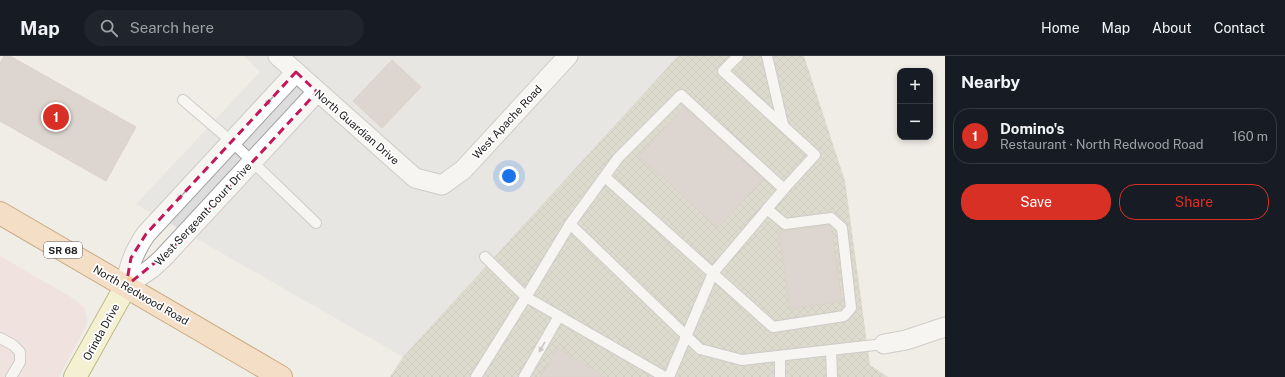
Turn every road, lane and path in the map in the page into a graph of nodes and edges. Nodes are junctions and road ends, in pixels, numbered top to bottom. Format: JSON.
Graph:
{"nodes":[{"id":1,"x":278,"y":56,"type":"edge"},
{"id":2,"x":568,"y":56,"type":"edge"},
{"id":3,"x":738,"y":56,"type":"edge"},
{"id":4,"x":767,"y":56,"type":"edge"},
{"id":5,"x":296,"y":72,"type":"junction"},
{"id":6,"x":317,"y":92,"type":"junction"},
{"id":7,"x":183,"y":100,"type":"dead end"},
{"id":8,"x":783,"y":125,"type":"junction"},
{"id":9,"x":232,"y":142,"type":"junction"},
{"id":10,"x":252,"y":162,"type":"junction"},
{"id":11,"x":605,"y":177,"type":"junction"},
{"id":12,"x":442,"y":185,"type":"joint"},
{"id":13,"x":784,"y":189,"type":"junction"},
{"id":14,"x":767,"y":209,"type":"junction"},
{"id":15,"x":0,"y":213,"type":"edge"},
{"id":16,"x":316,"y":223,"type":"dead end"},
{"id":17,"x":570,"y":224,"type":"junction"},
{"id":18,"x":485,"y":257,"type":"dead end"},
{"id":19,"x":713,"y":273,"type":"junction"},
{"id":20,"x":126,"y":286,"type":"junction"},
{"id":21,"x":526,"y":297,"type":"junction"},
{"id":22,"x":559,"y":316,"type":"junction"},
{"id":23,"x":945,"y":328,"type":"edge"},
{"id":24,"x":687,"y":336,"type":"junction"},
{"id":25,"x":0,"y":338,"type":"edge"},
{"id":26,"x":884,"y":344,"type":"joint"},
{"id":27,"x":832,"y":350,"type":"junction"},
{"id":28,"x":780,"y":356,"type":"junction"},
{"id":29,"x":652,"y":374,"type":"edge"},
{"id":30,"x":11,"y":377,"type":"edge"},
{"id":31,"x":75,"y":377,"type":"edge"},
{"id":32,"x":281,"y":377,"type":"edge"},
{"id":33,"x":476,"y":377,"type":"edge"},
{"id":34,"x":524,"y":377,"type":"edge"},
{"id":35,"x":665,"y":377,"type":"edge"},
{"id":36,"x":669,"y":377,"type":"edge"},
{"id":37,"x":780,"y":377,"type":"edge"},
{"id":38,"x":832,"y":377,"type":"edge"}],
"edges":[{"from":1,"to":5,"type":"street","name":"North Guardian Drive"},
{"from":2,"to":12,"type":"street","name":"West Apache Road"},
{"from":3,"to":8,"type":"lane"},
{"from":4,"to":8,"type":"lane"},
{"from":5,"to":6,"type":"street","name":"North Guardian Drive"},
{"from":5,"to":9,"type":"street","one_way":true},
{"from":6,"to":10,"type":"street","name":"West Sergeant Court Drive"},
{"from":6,"to":12,"type":"street","name":"North Guardian Drive"},
{"from":7,"to":9,"type":"lane"},
{"from":8,"to":13,"type":"lane"},
{"from":9,"to":10,"type":"lane"},
{"from":9,"to":20,"type":"street","one_way":true},
{"from":10,"to":16,"type":"lane"},
{"from":10,"to":20,"type":"street","name":"West Sergeant Court Drive"},
{"from":11,"to":13,"type":"lane"},
{"from":11,"to":17,"type":"lane"},
{"from":11,"to":19,"type":"lane"},
{"from":13,"to":14,"type":"lane"},
{"from":14,"to":19,"type":"lane"},
{"from":14,"to":19,"type":"lane"},
{"from":15,"to":20,"type":"main road","name":"North Redwood Road","number":"SR 68"},
{"from":17,"to":21,"type":"lane"},
{"from":17,"to":24,"type":"lane"},
{"from":18,"to":21,"type":"lane"},
{"from":19,"to":24,"type":"lane"},
{"from":20,"to":31,"type":"street","name":"Orinda Drive"},
{"from":20,"to":32,"type":"main road","name":"North Redwood Road","number":"SR 68"},
{"from":21,"to":22,"type":"lane"},
{"from":21,"to":33,"type":"lane"},
{"from":22,"to":29,"type":"lane"},
{"from":22,"to":34,"type":"lane","one_way":true},
{"from":23,"to":26,"type":"street"},
{"from":24,"to":28,"type":"lane"},
{"from":24,"to":36,"type":"lane"},
{"from":25,"to":30,"type":"lane"},
{"from":26,"to":27,"type":"lane"},
{"from":27,"to":28,"type":"lane"},
{"from":27,"to":38,"type":"lane"},
{"from":28,"to":37,"type":"lane"},
{"from":29,"to":35,"type":"lane"}]}
